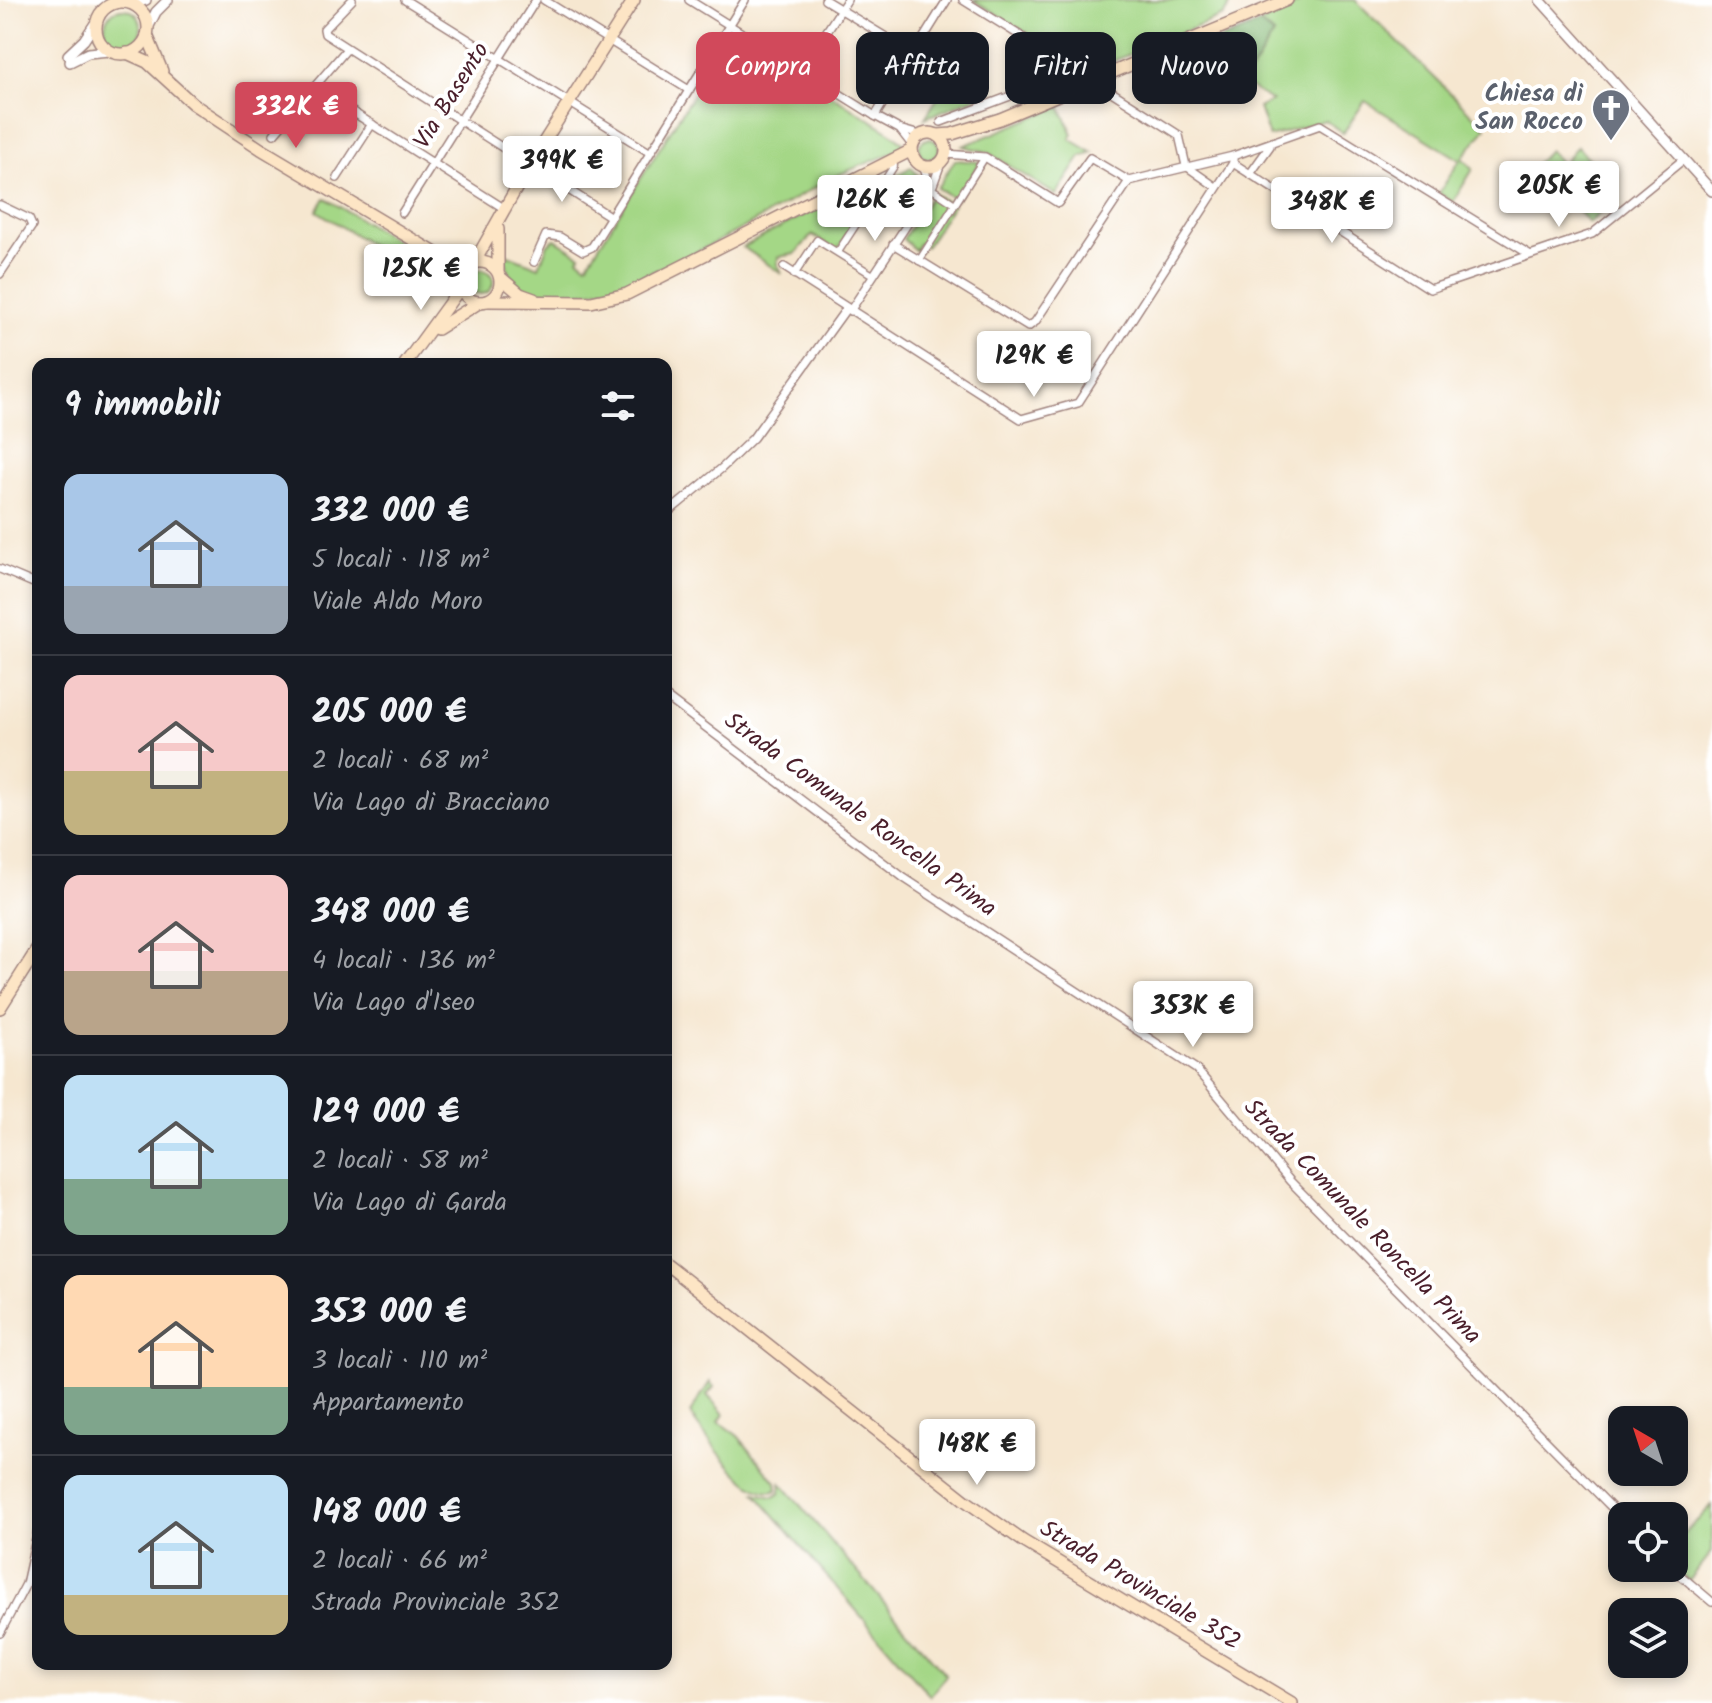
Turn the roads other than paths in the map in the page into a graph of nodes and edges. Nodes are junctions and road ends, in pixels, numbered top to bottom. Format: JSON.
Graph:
{"nodes":[{"id":1,"x":146,"y":0,"type":"edge"},
{"id":2,"x":168,"y":0,"type":"edge"},
{"id":3,"x":352,"y":0,"type":"edge"},
{"id":4,"x":405,"y":0,"type":"edge"},
{"id":5,"x":536,"y":0,"type":"edge"},
{"id":6,"x":544,"y":0,"type":"edge"},
{"id":7,"x":634,"y":0,"type":"edge"},
{"id":8,"x":689,"y":0,"type":"edge"},
{"id":9,"x":745,"y":0,"type":"edge"},
{"id":10,"x":825,"y":0,"type":"edge"},
{"id":11,"x":847,"y":0,"type":"edge"},
{"id":12,"x":947,"y":0,"type":"edge"},
{"id":13,"x":963,"y":0,"type":"edge"},
{"id":14,"x":1287,"y":0,"type":"edge"},
{"id":15,"x":1540,"y":0,"type":"edge"},
{"id":16,"x":116,"y":1,"type":"edge"},
{"id":17,"x":131,"y":3,"type":"junction"},
{"id":18,"x":100,"y":10,"type":"edge"},
{"id":19,"x":841,"y":10,"type":"junction"},
{"id":20,"x":729,"y":26,"type":"junction"},
{"id":21,"x":148,"y":32,"type":"junction"},
{"id":22,"x":739,"y":32,"type":"edge"},
{"id":23,"x":827,"y":32,"type":"edge"},
{"id":24,"x":878,"y":32,"type":"edge"},
{"id":25,"x":927,"y":32,"type":"edge"},
{"id":26,"x":609,"y":41,"type":"junction"},
{"id":27,"x":346,"y":50,"type":"junction"},
{"id":28,"x":109,"y":51,"type":"junction"},
{"id":29,"x":127,"y":53,"type":"junction"},
{"id":30,"x":499,"y":57,"type":"junction"},
{"id":31,"x":166,"y":79,"type":"junction"},
{"id":32,"x":315,"y":88,"type":"junction"},
{"id":33,"x":689,"y":90,"type":"junction"},
{"id":34,"x":840,"y":95,"type":"edge"},
{"id":35,"x":1116,"y":95,"type":"edge"},
{"id":36,"x":570,"y":102,"type":"junction"},
{"id":37,"x":883,"y":104,"type":"edge"},
{"id":38,"x":875,"y":116,"type":"junction"},
{"id":39,"x":1000,"y":119,"type":"junction"},
{"id":40,"x":460,"y":122,"type":"junction"},
{"id":41,"x":941,"y":122,"type":"dead end"},
{"id":42,"x":372,"y":124,"type":"junction"},
{"id":43,"x":899,"y":129,"type":"junction"},
{"id":44,"x":274,"y":134,"type":"dead end"},
{"id":45,"x":920,"y":135,"type":"junction"},
{"id":46,"x":938,"y":135,"type":"junction"},
{"id":47,"x":1271,"y":144,"type":"junction"},
{"id":48,"x":912,"y":148,"type":"junction"},
{"id":49,"x":649,"y":152,"type":"junction"},
{"id":50,"x":944,"y":156,"type":"junction"},
{"id":51,"x":985,"y":157,"type":"junction"},
{"id":52,"x":1684,"y":159,"type":"junction"},
{"id":53,"x":1233,"y":160,"type":"junction"},
{"id":54,"x":434,"y":164,"type":"junction"},
{"id":55,"x":530,"y":164,"type":"junction"},
{"id":56,"x":892,"y":164,"type":"junction"},
{"id":57,"x":920,"y":164,"type":"junction"},
{"id":58,"x":1186,"y":166,"type":"junction"},
{"id":59,"x":1250,"y":174,"type":"junction"},
{"id":60,"x":864,"y":175,"type":"junction"},
{"id":61,"x":337,"y":178,"type":"dead end"},
{"id":62,"x":1129,"y":181,"type":"junction"},
{"id":63,"x":882,"y":183,"type":"junction"},
{"id":64,"x":1216,"y":187,"type":"junction"},
{"id":65,"x":929,"y":189,"type":"junction"},
{"id":66,"x":1712,"y":191,"type":"edge"},
{"id":67,"x":955,"y":204,"type":"junction"},
{"id":68,"x":0,"y":205,"type":"edge"},
{"id":69,"x":918,"y":206,"type":"junction"},
{"id":70,"x":506,"y":209,"type":"junction"},
{"id":71,"x":402,"y":213,"type":"dead end"},
{"id":72,"x":611,"y":217,"type":"junction"},
{"id":73,"x":893,"y":244,"type":"junction"},
{"id":74,"x":838,"y":252,"type":"junction"},
{"id":75,"x":437,"y":254,"type":"junction"},
{"id":76,"x":1529,"y":254,"type":"junction"},
{"id":77,"x":919,"y":261,"type":"junction"},
{"id":78,"x":534,"y":262,"type":"dead end"},
{"id":79,"x":472,"y":264,"type":"junction"},
{"id":80,"x":784,"y":267,"type":"dead end"},
{"id":81,"x":0,"y":274,"type":"edge"},
{"id":82,"x":499,"y":274,"type":"junction"},
{"id":83,"x":794,"y":275,"type":"junction"},
{"id":84,"x":873,"y":275,"type":"junction"},
{"id":85,"x":461,"y":284,"type":"junction"},
{"id":86,"x":484,"y":301,"type":"junction"},
{"id":87,"x":554,"y":303,"type":"junction"},
{"id":88,"x":848,"y":310,"type":"junction"},
{"id":89,"x":409,"y":358,"type":"edge"},
{"id":90,"x":409,"y":358,"type":"edge"},
{"id":91,"x":672,"y":509,"type":"edge"},
{"id":92,"x":0,"y":569,"type":"edge"},
{"id":93,"x":32,"y":582,"type":"edge"},
{"id":94,"x":672,"y":702,"type":"edge"},
{"id":95,"x":32,"y":957,"type":"edge"},
{"id":96,"x":0,"y":1008,"type":"edge"},
{"id":97,"x":672,"y":1269,"type":"edge"},
{"id":98,"x":1608,"y":1504,"type":"edge"},
{"id":99,"x":32,"y":1561,"type":"edge"},
{"id":100,"x":1688,"y":1582,"type":"edge"},
{"id":101,"x":1712,"y":1602,"type":"edge"},
{"id":102,"x":0,"y":1633,"type":"edge"},
{"id":103,"x":1292,"y":1703,"type":"edge"}],
"edges":[{"from":1,"to":17,"type":"street"},
{"from":2,"to":21,"type":"street"},
{"from":3,"to":27,"type":"street"},
{"from":4,"to":30,"type":"street"},
{"from":5,"to":30,"type":"street","name":"Via Basento"},
{"from":6,"to":26,"type":"street"},
{"from":7,"to":26,"type":"main road"},
{"from":8,"to":20,"type":"street"},
{"from":9,"to":20,"type":"street"},
{"from":10,"to":19,"type":"street"},
{"from":11,"to":19,"type":"street"},
{"from":12,"to":25,"type":"street"},
{"from":13,"to":41,"type":"street"},
{"from":14,"to":39,"type":"main road"},
{"from":15,"to":52,"type":"street"},
{"from":16,"to":17,"type":"main road"},
{"from":16,"to":18,"type":"main road"},
{"from":17,"to":21,"type":"main road"},
{"from":18,"to":28,"type":"main road"},
{"from":18,"to":28,"type":"street"},
{"from":19,"to":23,"type":"street"},
{"from":19,"to":24,"type":"street"},
{"from":20,"to":22,"type":"street"},
{"from":20,"to":33,"type":"street"},
{"from":21,"to":29,"type":"main road"},
{"from":21,"to":31,"type":"main road"},
{"from":26,"to":33,"type":"street"},
{"from":26,"to":36,"type":"main road"},
{"from":27,"to":32,"type":"street"},
{"from":27,"to":40,"type":"street"},
{"from":28,"to":29,"type":"main road"},
{"from":29,"to":31,"type":"main road"},
{"from":30,"to":36,"type":"street"},
{"from":30,"to":40,"type":"street","name":"Via Basento"},
{"from":31,"to":75,"type":"main road"},
{"from":32,"to":42,"type":"street"},
{"from":32,"to":44,"type":"street"},
{"from":33,"to":49,"type":"street"},
{"from":34,"to":38,"type":"street"},
{"from":35,"to":58,"type":"street"},
{"from":36,"to":49,"type":"street"},
{"from":36,"to":55,"type":"main road"},
{"from":37,"to":38,"type":"street"},
{"from":38,"to":43,"type":"street"},
{"from":39,"to":46,"type":"main road"},
{"from":39,"to":50,"type":"main road"},
{"from":40,"to":54,"type":"street","name":"Via Basento"},
{"from":40,"to":55,"type":"street"},
{"from":42,"to":54,"type":"street"},
{"from":42,"to":61,"type":"street"},
{"from":43,"to":45,"type":"street"},
{"from":43,"to":48,"type":"street"},
{"from":45,"to":46,"type":"main road"},
{"from":45,"to":48,"type":"main road"},
{"from":46,"to":50,"type":"main road"},
{"from":47,"to":53,"type":"street"},
{"from":47,"to":59,"type":"street"},
{"from":47,"to":76,"type":"street"},
{"from":48,"to":56,"type":"main road"},
{"from":48,"to":57,"type":"main road"},
{"from":49,"to":72,"type":"street"},
{"from":50,"to":51,"type":"street"},
{"from":50,"to":57,"type":"main road"},
{"from":50,"to":65,"type":"street"},
{"from":51,"to":62,"type":"street"},
{"from":51,"to":67,"type":"street"},
{"from":52,"to":66,"type":"street"},
{"from":52,"to":76,"type":"street"},
{"from":53,"to":58,"type":"street"},
{"from":53,"to":59,"type":"street"},
{"from":53,"to":64,"type":"street"},
{"from":54,"to":70,"type":"street"},
{"from":54,"to":71,"type":"street","name":"Via Basento"},
{"from":55,"to":70,"type":"main road"},
{"from":55,"to":72,"type":"street"},
{"from":56,"to":57,"type":"main road"},
{"from":56,"to":60,"type":"main road"},
{"from":56,"to":63,"type":"street"},
{"from":57,"to":65,"type":"street"},
{"from":58,"to":62,"type":"street"},
{"from":58,"to":64,"type":"street"},
{"from":59,"to":76,"type":"street"},
{"from":60,"to":63,"type":"street"},
{"from":60,"to":87,"type":"main road"},
{"from":62,"to":77,"type":"street"},
{"from":63,"to":69,"type":"street"},
{"from":63,"to":74,"type":"street"},
{"from":64,"to":88,"type":"street"},
{"from":65,"to":67,"type":"street"},
{"from":65,"to":69,"type":"street"},
{"from":67,"to":77,"type":"street"},
{"from":68,"to":81,"type":"street"},
{"from":69,"to":73,"type":"street"},
{"from":70,"to":79,"type":"main road"},
{"from":70,"to":82,"type":"main road"},
{"from":72,"to":78,"type":"street"},
{"from":73,"to":77,"type":"street"},
{"from":73,"to":84,"type":"street"},
{"from":74,"to":83,"type":"street"},
{"from":74,"to":84,"type":"street"},
{"from":75,"to":79,"type":"main road"},
{"from":75,"to":85,"type":"main road"},
{"from":79,"to":82,"type":"main road"},
{"from":79,"to":85,"type":"main road"},
{"from":80,"to":83,"type":"street"},
{"from":82,"to":86,"type":"main road"},
{"from":82,"to":87,"type":"main road"},
{"from":83,"to":88,"type":"street"},
{"from":84,"to":88,"type":"street"},
{"from":85,"to":86,"type":"main road"},
{"from":85,"to":89,"type":"main road"},
{"from":86,"to":87,"type":"main road"},
{"from":86,"to":90,"type":"main road"},
{"from":88,"to":91,"type":"street"},
{"from":92,"to":93,"type":"street"},
{"from":94,"to":98,"type":"street","name":"Strada Comunale Roncella Prima"},
{"from":95,"to":96,"type":"main road"},
{"from":97,"to":103,"type":"main road","name":"Strada Provinciale 352"},
{"from":99,"to":102,"type":"street"},
{"from":100,"to":101,"type":"street"}]}
